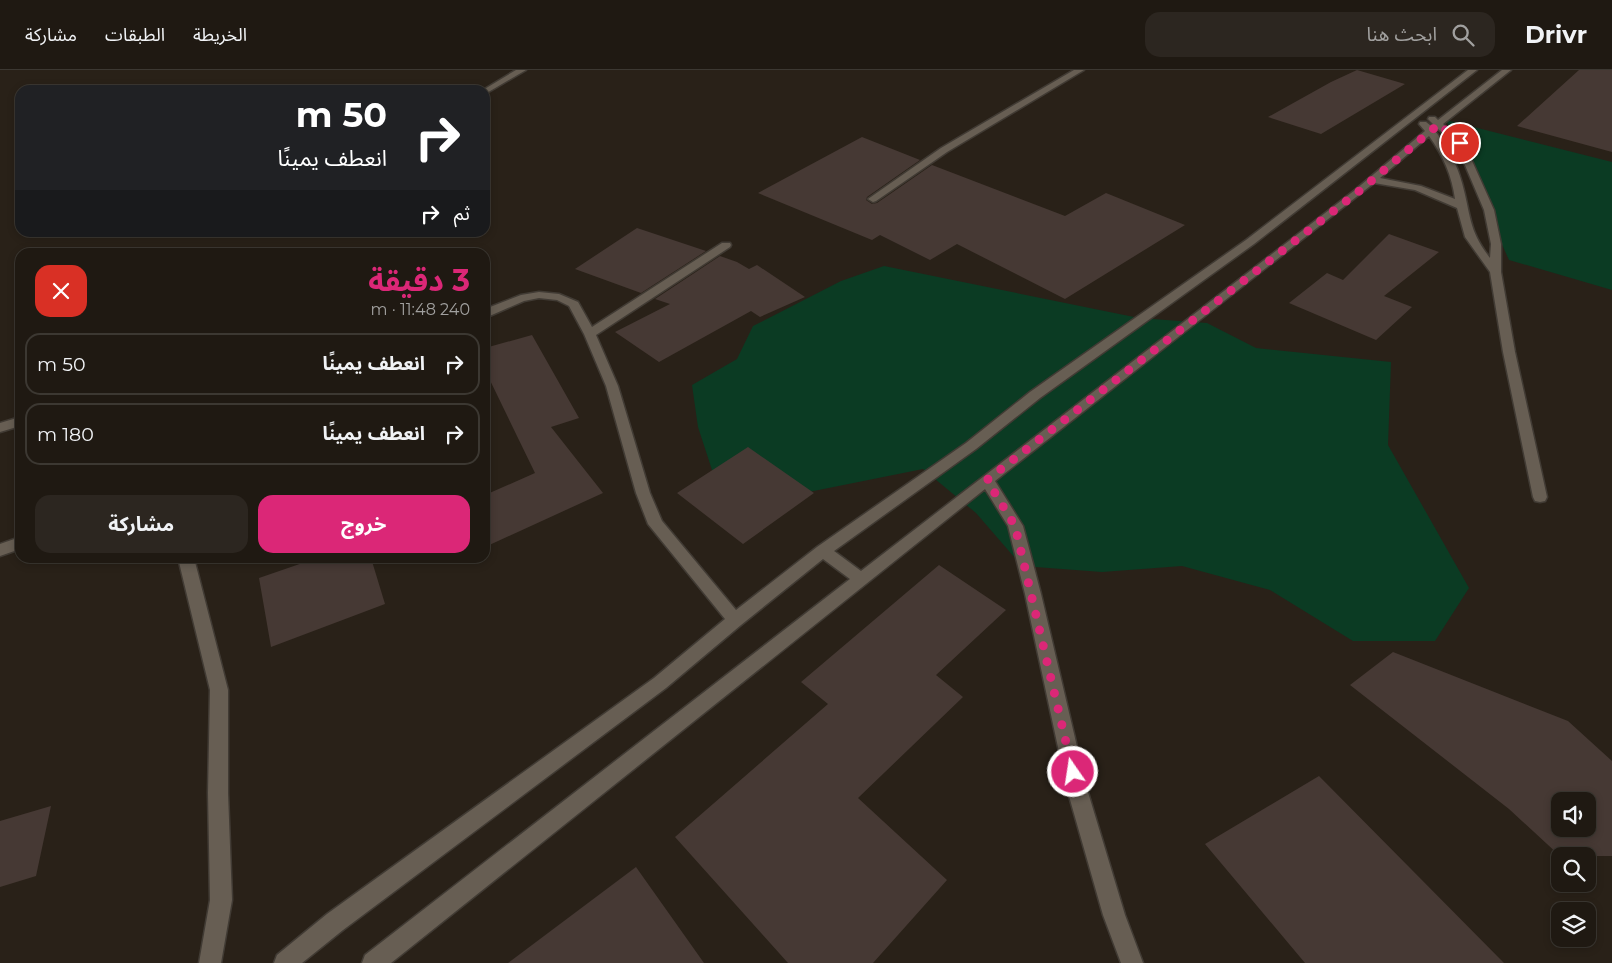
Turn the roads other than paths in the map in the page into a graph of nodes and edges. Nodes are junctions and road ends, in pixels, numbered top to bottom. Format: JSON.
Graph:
{"nodes":[{"id":1,"x":522,"y":70,"type":"edge"},
{"id":2,"x":1080,"y":70,"type":"edge"},
{"id":3,"x":1473,"y":70,"type":"edge"},
{"id":4,"x":1508,"y":70,"type":"edge"},
{"id":5,"x":490,"y":89,"type":"edge"},
{"id":6,"x":1417,"y":115,"type":"junction"},
{"id":7,"x":1435,"y":127,"type":"junction"},
{"id":8,"x":1372,"y":180,"type":"junction"},
{"id":9,"x":874,"y":199,"type":"dead end"},
{"id":10,"x":1461,"y":206,"type":"junction"},
{"id":11,"x":726,"y":245,"type":"dead end"},
{"id":12,"x":1495,"y":272,"type":"junction"},
{"id":13,"x":490,"y":311,"type":"edge"},
{"id":14,"x":590,"y":334,"type":"junction"},
{"id":15,"x":15,"y":423,"type":"edge"},
{"id":16,"x":0,"y":428,"type":"edge"},
{"id":17,"x":987,"y":480,"type":"junction"},
{"id":18,"x":1540,"y":497,"type":"dead end"},
{"id":19,"x":15,"y":545,"type":"edge"},
{"id":20,"x":0,"y":550,"type":"edge"},
{"id":21,"x":823,"y":551,"type":"junction"},
{"id":22,"x":187,"y":563,"type":"edge"},
{"id":23,"x":862,"y":580,"type":"junction"},
{"id":24,"x":735,"y":620,"type":"junction"},
{"id":25,"x":210,"y":963,"type":"edge"},
{"id":26,"x":285,"y":963,"type":"edge"},
{"id":27,"x":374,"y":963,"type":"edge"},
{"id":28,"x":1132,"y":963,"type":"edge"}],
"edges":[{"from":1,"to":5,"type":"street"},
{"from":2,"to":9,"type":"street"},
{"from":3,"to":6,"type":"street"},
{"from":4,"to":7,"type":"street"},
{"from":6,"to":7,"type":"street"},
{"from":6,"to":21,"type":"street"},
{"from":7,"to":8,"type":"street"},
{"from":7,"to":10,"type":"street"},
{"from":7,"to":12,"type":"street"},
{"from":8,"to":10,"type":"street"},
{"from":8,"to":17,"type":"street"},
{"from":10,"to":12,"type":"street"},
{"from":11,"to":14,"type":"street"},
{"from":12,"to":18,"type":"street"},
{"from":13,"to":14,"type":"street"},
{"from":14,"to":24,"type":"street"},
{"from":15,"to":16,"type":"street"},
{"from":17,"to":23,"type":"street"},
{"from":17,"to":28,"type":"street"},
{"from":19,"to":20,"type":"street"},
{"from":21,"to":23,"type":"street"},
{"from":21,"to":24,"type":"street"},
{"from":22,"to":25,"type":"street"},
{"from":23,"to":27,"type":"street"},
{"from":24,"to":26,"type":"street"}]}
